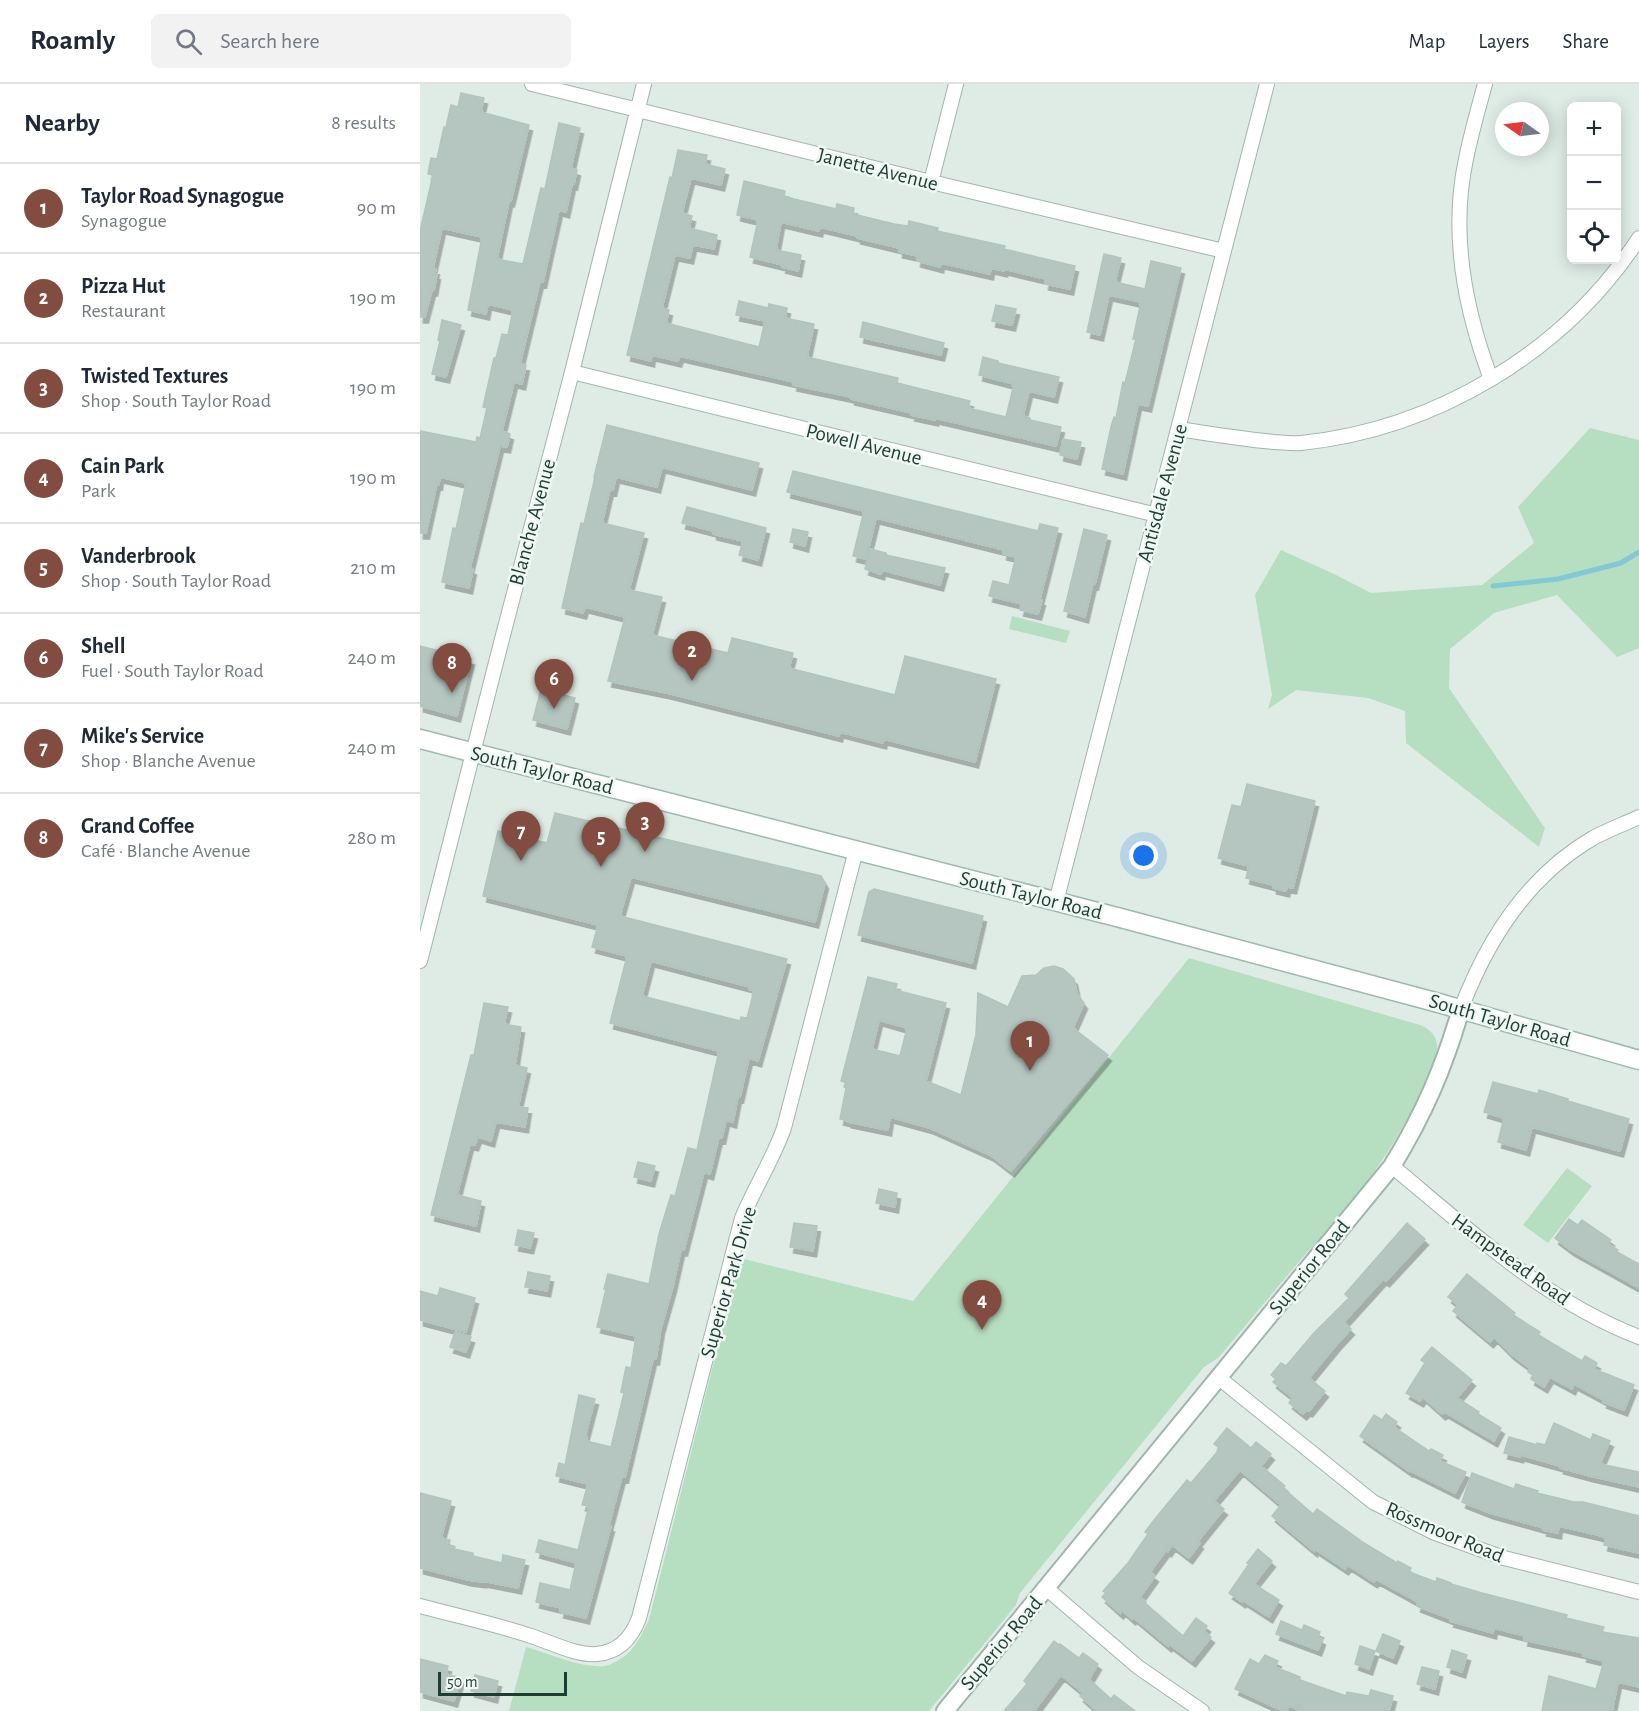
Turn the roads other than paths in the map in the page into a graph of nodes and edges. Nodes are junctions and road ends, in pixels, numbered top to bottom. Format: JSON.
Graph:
{"nodes":[{"id":1,"x":532,"y":84,"type":"edge"},
{"id":2,"x":644,"y":84,"type":"edge"},
{"id":3,"x":956,"y":84,"type":"edge"},
{"id":4,"x":1267,"y":84,"type":"edge"},
{"id":5,"x":1485,"y":84,"type":"edge"},
{"id":6,"x":637,"y":109,"type":"junction"},
{"id":7,"x":931,"y":182,"type":"junction"},
{"id":8,"x":1639,"y":238,"type":"edge"},
{"id":9,"x":1224,"y":251,"type":"junction"},
{"id":10,"x":572,"y":372,"type":"junction"},
{"id":11,"x":1491,"y":379,"type":"junction"},
{"id":12,"x":1179,"y":429,"type":"junction"},
{"id":13,"x":1157,"y":515,"type":"junction"},
{"id":14,"x":420,"y":739,"type":"edge"},
{"id":15,"x":473,"y":752,"type":"junction"},
{"id":16,"x":1639,"y":817,"type":"edge"},
{"id":17,"x":856,"y":850,"type":"junction"},
{"id":18,"x":1056,"y":902,"type":"junction"},
{"id":19,"x":420,"y":961,"type":"edge"},
{"id":20,"x":1461,"y":1009,"type":"junction"},
{"id":21,"x":1639,"y":1060,"type":"edge"},
{"id":22,"x":1392,"y":1167,"type":"junction"},
{"id":23,"x":1639,"y":1337,"type":"edge"},
{"id":24,"x":1219,"y":1378,"type":"junction"},
{"id":25,"x":1046,"y":1588,"type":"junction"},
{"id":26,"x":1639,"y":1592,"type":"edge"},
{"id":27,"x":420,"y":1606,"type":"edge"},
{"id":28,"x":945,"y":1711,"type":"edge"},
{"id":29,"x":1202,"y":1711,"type":"edge"}],
"edges":[{"from":1,"to":6,"type":"street","name":"Janette Avenue"},
{"from":2,"to":6,"type":"street","name":"Blanche Avenue"},
{"from":3,"to":7,"type":"street"},
{"from":4,"to":9,"type":"street","name":"Antisdale Avenue"},
{"from":5,"to":11,"type":"street"},
{"from":6,"to":7,"type":"street","name":"Janette Avenue"},
{"from":6,"to":10,"type":"street","name":"Blanche Avenue"},
{"from":7,"to":9,"type":"street","name":"Janette Avenue"},
{"from":8,"to":11,"type":"street"},
{"from":9,"to":12,"type":"street","name":"Antisdale Avenue"},
{"from":10,"to":13,"type":"street","name":"Powell Avenue"},
{"from":10,"to":15,"type":"street","name":"Blanche Avenue"},
{"from":11,"to":12,"type":"street"},
{"from":12,"to":13,"type":"street","name":"Antisdale Avenue"},
{"from":13,"to":18,"type":"street","name":"Antisdale Avenue"},
{"from":14,"to":15,"type":"main road","name":"South Taylor Road"},
{"from":15,"to":17,"type":"main road","name":"South Taylor Road"},
{"from":15,"to":19,"type":"street","name":"Blanche Avenue"},
{"from":16,"to":20,"type":"street","name":"Superior Road"},
{"from":17,"to":18,"type":"main road","name":"South Taylor Road"},
{"from":17,"to":27,"type":"street","name":"Superior Park Drive"},
{"from":18,"to":20,"type":"main road","name":"South Taylor Road"},
{"from":20,"to":21,"type":"main road","name":"South Taylor Road"},
{"from":20,"to":22,"type":"street","name":"Superior Road"},
{"from":22,"to":23,"type":"street","name":"Hampstead Road"},
{"from":22,"to":24,"type":"street","name":"Superior Road"},
{"from":24,"to":25,"type":"street","name":"Superior Road"},
{"from":24,"to":26,"type":"street","name":"Rossmoor Road"},
{"from":25,"to":28,"type":"street","name":"Superior Road"},
{"from":25,"to":29,"type":"street"}]}
